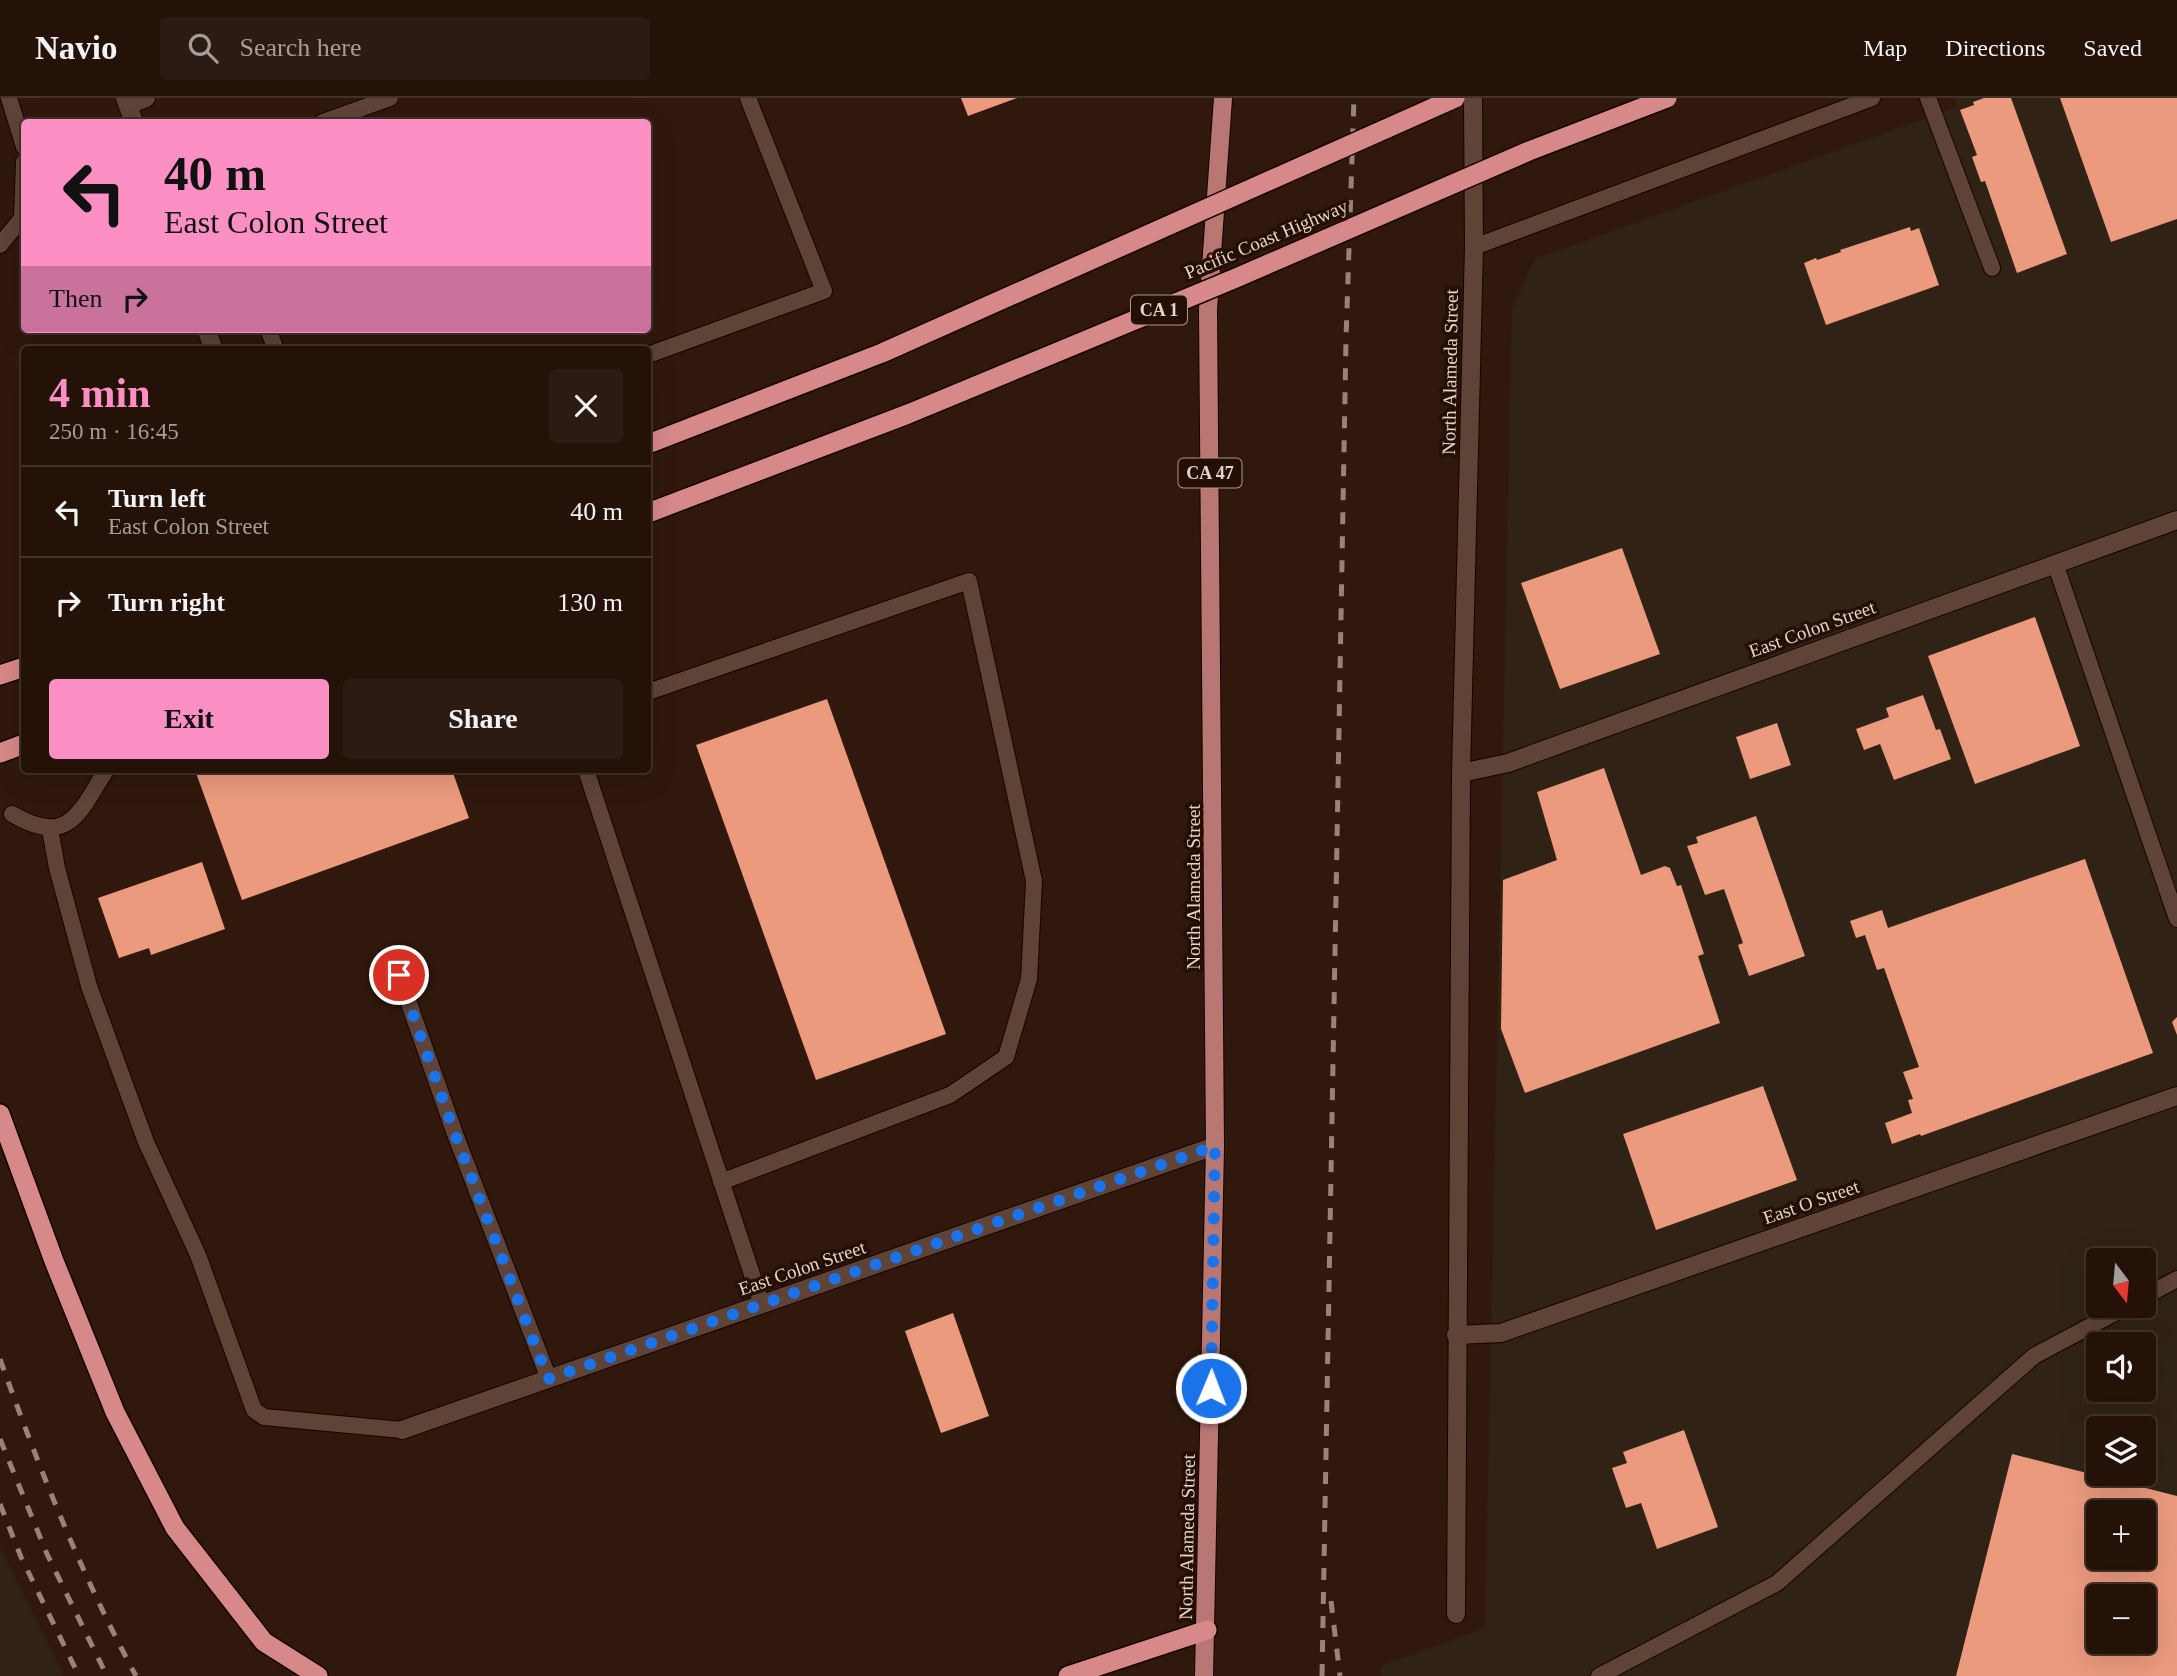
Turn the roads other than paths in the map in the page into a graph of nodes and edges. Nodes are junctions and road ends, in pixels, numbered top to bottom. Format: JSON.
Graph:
{"nodes":[{"id":1,"x":9,"y":98,"type":"edge"},
{"id":2,"x":146,"y":98,"type":"edge"},
{"id":3,"x":390,"y":98,"type":"edge"},
{"id":4,"x":748,"y":98,"type":"edge"},
{"id":5,"x":1223,"y":98,"type":"edge"},
{"id":6,"x":1455,"y":98,"type":"edge"},
{"id":7,"x":1473,"y":98,"type":"edge"},
{"id":8,"x":1667,"y":98,"type":"edge"},
{"id":9,"x":1872,"y":98,"type":"edge"},
{"id":10,"x":1928,"y":98,"type":"edge"},
{"id":11,"x":126,"y":102,"type":"edge"},
{"id":12,"x":133,"y":119,"type":"edge"},
{"id":13,"x":331,"y":119,"type":"edge"},
{"id":14,"x":21,"y":136,"type":"edge"},
{"id":15,"x":21,"y":219,"type":"edge"},
{"id":16,"x":0,"y":244,"type":"edge"},
{"id":17,"x":1474,"y":247,"type":"junction"},
{"id":18,"x":1992,"y":268,"type":"dead end"},
{"id":19,"x":651,"y":354,"type":"edge"},
{"id":20,"x":651,"y":443,"type":"edge"},
{"id":21,"x":651,"y":512,"type":"edge"},
{"id":22,"x":2177,"y":520,"type":"edge"},
{"id":23,"x":2055,"y":563,"type":"junction"},
{"id":24,"x":21,"y":668,"type":"edge"},
{"id":25,"x":0,"y":675,"type":"edge"},
{"id":26,"x":651,"y":691,"type":"edge"},
{"id":27,"x":21,"y":745,"type":"edge"},
{"id":28,"x":0,"y":753,"type":"edge"},
{"id":29,"x":104,"y":773,"type":"edge"},
{"id":30,"x":587,"y":773,"type":"edge"},
{"id":31,"x":1461,"y":773,"type":"junction"},
{"id":32,"x":12,"y":814,"type":"dead end"},
{"id":33,"x":50,"y":829,"type":"junction"},
{"id":34,"x":2177,"y":919,"type":"edge"},
{"id":35,"x":399,"y":975,"type":"dead end"},
{"id":36,"x":2177,"y":1096,"type":"edge"},
{"id":37,"x":0,"y":1114,"type":"edge"},
{"id":38,"x":1215,"y":1146,"type":"junction"},
{"id":39,"x":721,"y":1182,"type":"junction"},
{"id":40,"x":2177,"y":1279,"type":"edge"},
{"id":41,"x":2156,"y":1290,"type":"edge"},
{"id":42,"x":762,"y":1304,"type":"junction"},
{"id":43,"x":2105,"y":1318,"type":"edge"},
{"id":44,"x":1456,"y":1335,"type":"junction"},
{"id":45,"x":548,"y":1379,"type":"junction"},
{"id":46,"x":402,"y":1430,"type":"joint"},
{"id":47,"x":1456,"y":1614,"type":"dead end"},
{"id":48,"x":1207,"y":1630,"type":"junction"},
{"id":49,"x":318,"y":1676,"type":"edge"},
{"id":50,"x":1068,"y":1676,"type":"edge"},
{"id":51,"x":1204,"y":1676,"type":"edge"},
{"id":52,"x":1599,"y":1676,"type":"edge"}],
"edges":[{"from":1,"to":14,"type":"lane"},
{"from":2,"to":11,"type":"street"},
{"from":3,"to":13,"type":"lane"},
{"from":4,"to":19,"type":"lane"},
{"from":5,"to":38,"type":"main road","name":"North Alameda Street","number":"CA 47"},
{"from":6,"to":20,"type":"highway","bridge":true},
{"from":7,"to":17,"type":"street","name":"North Alameda Street"},
{"from":8,"to":21,"type":"highway","name":"Pacific Coast Highway","number":"CA 1","bridge":true},
{"from":9,"to":17,"type":"lane"},
{"from":10,"to":18,"type":"lane"},
{"from":11,"to":12,"type":"street"},
{"from":15,"to":16,"type":"lane"},
{"from":17,"to":31,"type":"street","name":"North Alameda Street"},
{"from":22,"to":23,"type":"street","name":"East Colon Street"},
{"from":23,"to":31,"type":"street","name":"East Colon Street"},
{"from":23,"to":34,"type":"lane"},
{"from":24,"to":25,"type":"highway"},
{"from":26,"to":39,"type":"lane"},
{"from":27,"to":28,"type":"highway"},
{"from":29,"to":33,"type":"lane"},
{"from":30,"to":39,"type":"lane"},
{"from":31,"to":44,"type":"street","name":"North Alameda Street"},
{"from":32,"to":33,"type":"lane"},
{"from":33,"to":46,"type":"lane"},
{"from":35,"to":45,"type":"lane"},
{"from":36,"to":44,"type":"street","name":"East O Street"},
{"from":37,"to":49,"type":"highway"},
{"from":38,"to":42,"type":"street","name":"East Colon Street"},
{"from":38,"to":48,"type":"main road","name":"North Alameda Street","number":"CA 47"},
{"from":39,"to":42,"type":"lane"},
{"from":40,"to":41,"type":"lane"},
{"from":42,"to":45,"type":"street","name":"East Colon Street"},
{"from":43,"to":52,"type":"lane"},
{"from":44,"to":47,"type":"street","name":"North Alameda Street"},
{"from":45,"to":46,"type":"street","name":"East Colon Street"},
{"from":48,"to":50,"type":"highway"},
{"from":48,"to":51,"type":"main road","name":"North Alameda Street","number":"CA 47"}]}
